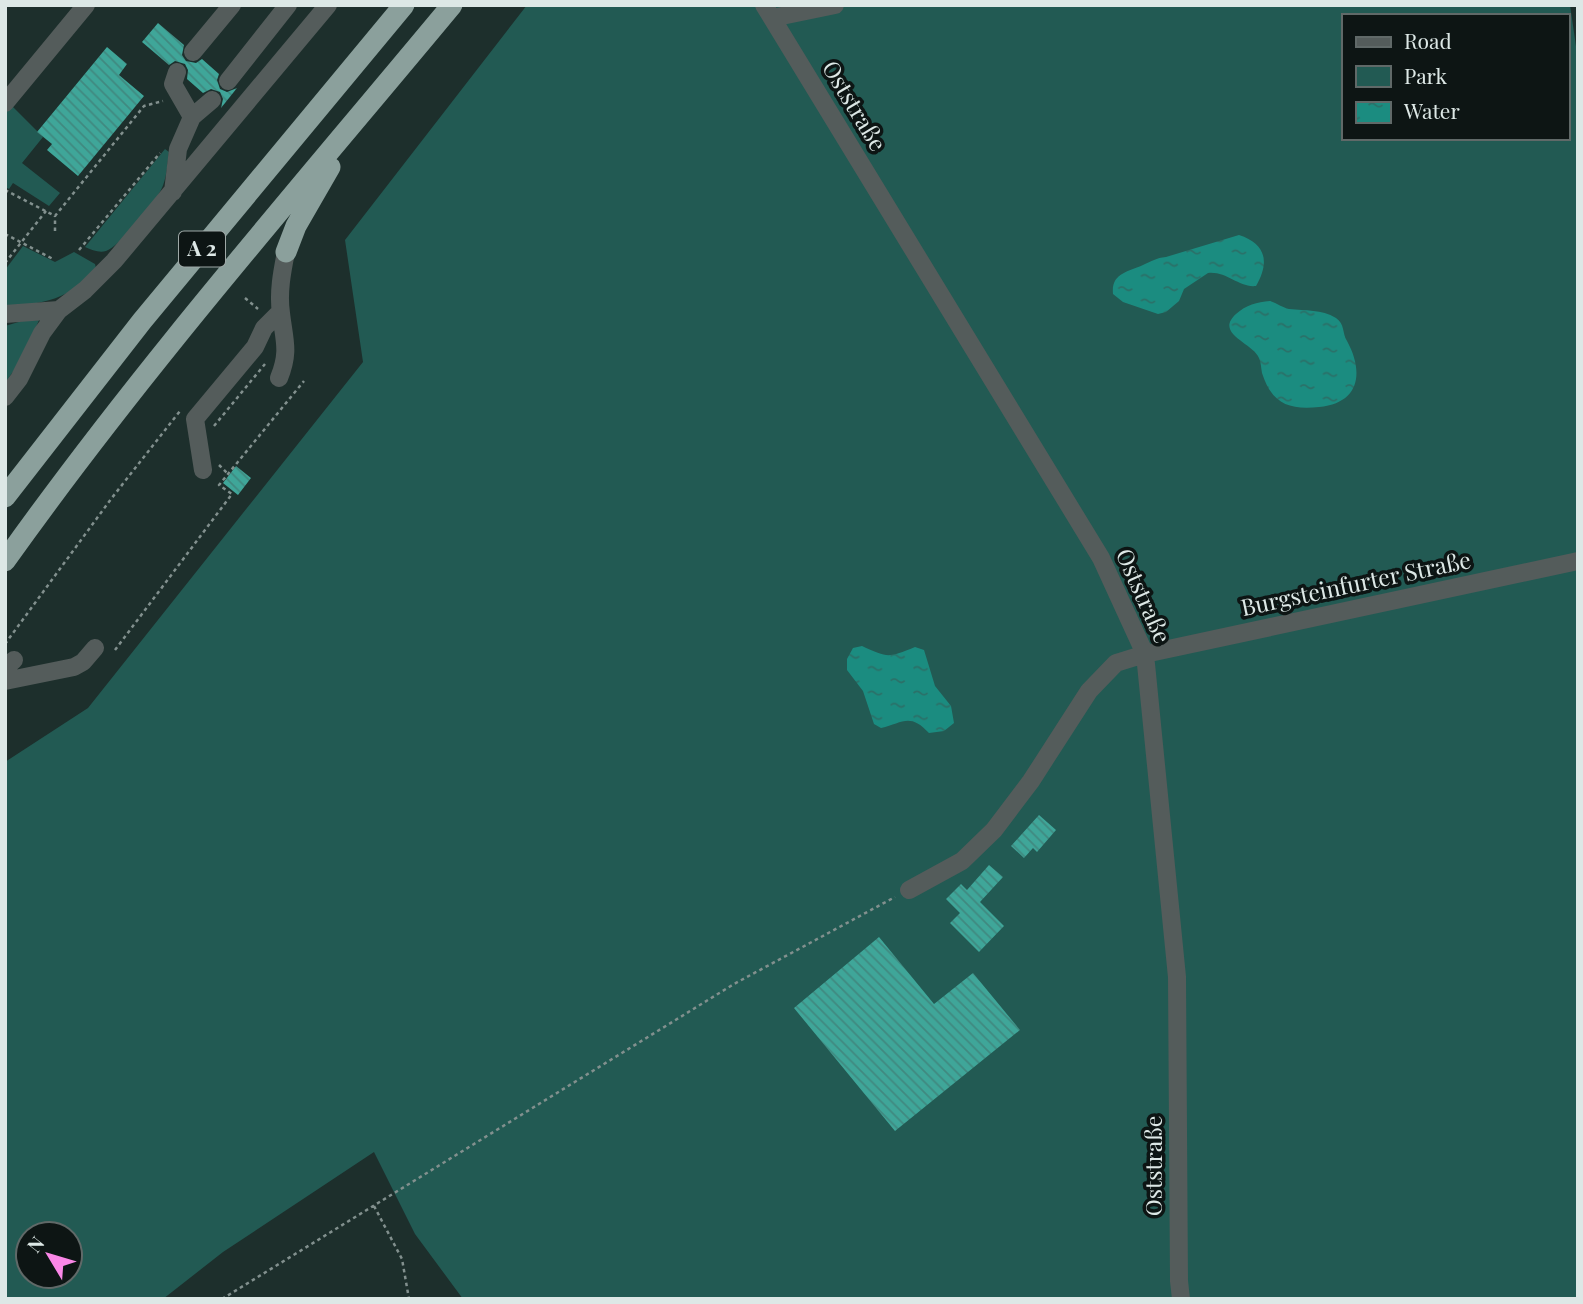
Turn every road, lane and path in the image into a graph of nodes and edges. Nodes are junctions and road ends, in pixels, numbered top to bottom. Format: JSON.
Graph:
{"nodes":[{"id":1,"x":86,"y":5,"type":"edge"},
{"id":2,"x":232,"y":5,"type":"edge"},
{"id":3,"x":288,"y":5,"type":"edge"},
{"id":4,"x":328,"y":5,"type":"edge"},
{"id":5,"x":404,"y":5,"type":"edge"},
{"id":6,"x":452,"y":5,"type":"edge"},
{"id":7,"x":835,"y":5,"type":"edge"},
{"id":8,"x":768,"y":11,"type":"edge"},
{"id":9,"x":193,"y":52,"type":"dead end"},
{"id":10,"x":177,"y":72,"type":"dead end"},
{"id":11,"x":228,"y":81,"type":"dead end"},
{"id":12,"x":179,"y":97,"type":"junction"},
{"id":13,"x":212,"y":100,"type":"dead end"},
{"id":14,"x":5,"y":103,"type":"edge"},
{"id":15,"x":191,"y":117,"type":"junction"},
{"id":16,"x":357,"y":120,"type":"junction"},
{"id":17,"x":182,"y":138,"type":"junction"},
{"id":18,"x":5,"y":190,"type":"edge"},
{"id":19,"x":173,"y":192,"type":"junction"},
{"id":20,"x":46,"y":211,"type":"junction"},
{"id":21,"x":55,"y":216,"type":"junction"},
{"id":22,"x":55,"y":231,"type":"dead end"},
{"id":23,"x":5,"y":234,"type":"edge"},
{"id":24,"x":21,"y":243,"type":"junction"},
{"id":25,"x":79,"y":250,"type":"dead end"},
{"id":26,"x":286,"y":252,"type":"joint"},
{"id":27,"x":53,"y":259,"type":"dead end"},
{"id":28,"x":5,"y":263,"type":"edge"},
{"id":29,"x":245,"y":298,"type":"dead end"},
{"id":30,"x":59,"y":310,"type":"junction"},
{"id":31,"x":262,"y":312,"type":"dead end"},
{"id":32,"x":281,"y":312,"type":"junction"},
{"id":33,"x":5,"y":314,"type":"edge"},
{"id":34,"x":255,"y":346,"type":"junction"},
{"id":35,"x":279,"y":378,"type":"dead end"},
{"id":36,"x":304,"y":381,"type":"dead end"},
{"id":37,"x":5,"y":397,"type":"edge"},
{"id":38,"x":181,"y":410,"type":"dead end"},
{"id":39,"x":212,"y":429,"type":"dead end"},
{"id":40,"x":210,"y":466,"type":"joint"},
{"id":41,"x":229,"y":474,"type":"junction"},
{"id":42,"x":5,"y":498,"type":"edge"},
{"id":43,"x":5,"y":561,"type":"edge"},
{"id":44,"x":1578,"y":561,"type":"edge"},
{"id":45,"x":5,"y":644,"type":"edge"},
{"id":46,"x":95,"y":648,"type":"dead end"},
{"id":47,"x":116,"y":650,"type":"dead end"},
{"id":48,"x":1145,"y":654,"type":"junction"},
{"id":49,"x":5,"y":681,"type":"edge"},
{"id":50,"x":909,"y":890,"type":"joint"},
{"id":51,"x":374,"y":1206,"type":"junction"},
{"id":52,"x":222,"y":1299,"type":"edge"},
{"id":53,"x":409,"y":1299,"type":"edge"},
{"id":54,"x":1181,"y":1299,"type":"edge"}],
"edges":[{"from":1,"to":14,"type":"street"},
{"from":2,"to":9,"type":"street"},
{"from":3,"to":11,"type":"street"},
{"from":4,"to":19,"type":"street"},
{"from":5,"to":42,"type":"highway","number":"A 2"},
{"from":6,"to":16,"type":"highway","number":"A 2"},
{"from":7,"to":8,"type":"street"},
{"from":8,"to":48,"type":"street","name":"Oststraße"},
{"from":10,"to":12,"type":"street"},
{"from":12,"to":15,"type":"street"},
{"from":12,"to":21,"type":"path"},
{"from":13,"to":15,"type":"street"},
{"from":15,"to":17,"type":"street"},
{"from":16,"to":26,"type":"highway"},
{"from":16,"to":43,"type":"highway","number":"A 2"},
{"from":17,"to":19,"type":"street"},
{"from":17,"to":25,"type":"path"},
{"from":18,"to":20,"type":"path"},
{"from":19,"to":30,"type":"street"},
{"from":20,"to":21,"type":"path"},
{"from":20,"to":24,"type":"path"},
{"from":21,"to":22,"type":"path"},
{"from":23,"to":24,"type":"path"},
{"from":24,"to":27,"type":"path"},
{"from":24,"to":28,"type":"path"},
{"from":26,"to":32,"type":"street"},
{"from":29,"to":31,"type":"path"},
{"from":30,"to":33,"type":"street"},
{"from":30,"to":37,"type":"street"},
{"from":32,"to":34,"type":"street"},
{"from":32,"to":35,"type":"street"},
{"from":34,"to":39,"type":"path"},
{"from":34,"to":40,"type":"street"},
{"from":36,"to":41,"type":"path"},
{"from":38,"to":45,"type":"path"},
{"from":40,"to":41,"type":"path"},
{"from":41,"to":47,"type":"path"},
{"from":44,"to":48,"type":"street","name":"Burgsteinfurter Straße"},
{"from":46,"to":49,"type":"street"},
{"from":48,"to":50,"type":"street","name":"Burgsteinfurter Straße"},
{"from":48,"to":54,"type":"street","name":"Oststraße"},
{"from":50,"to":51,"type":"path"},
{"from":51,"to":52,"type":"path"},
{"from":51,"to":53,"type":"path"}]}
